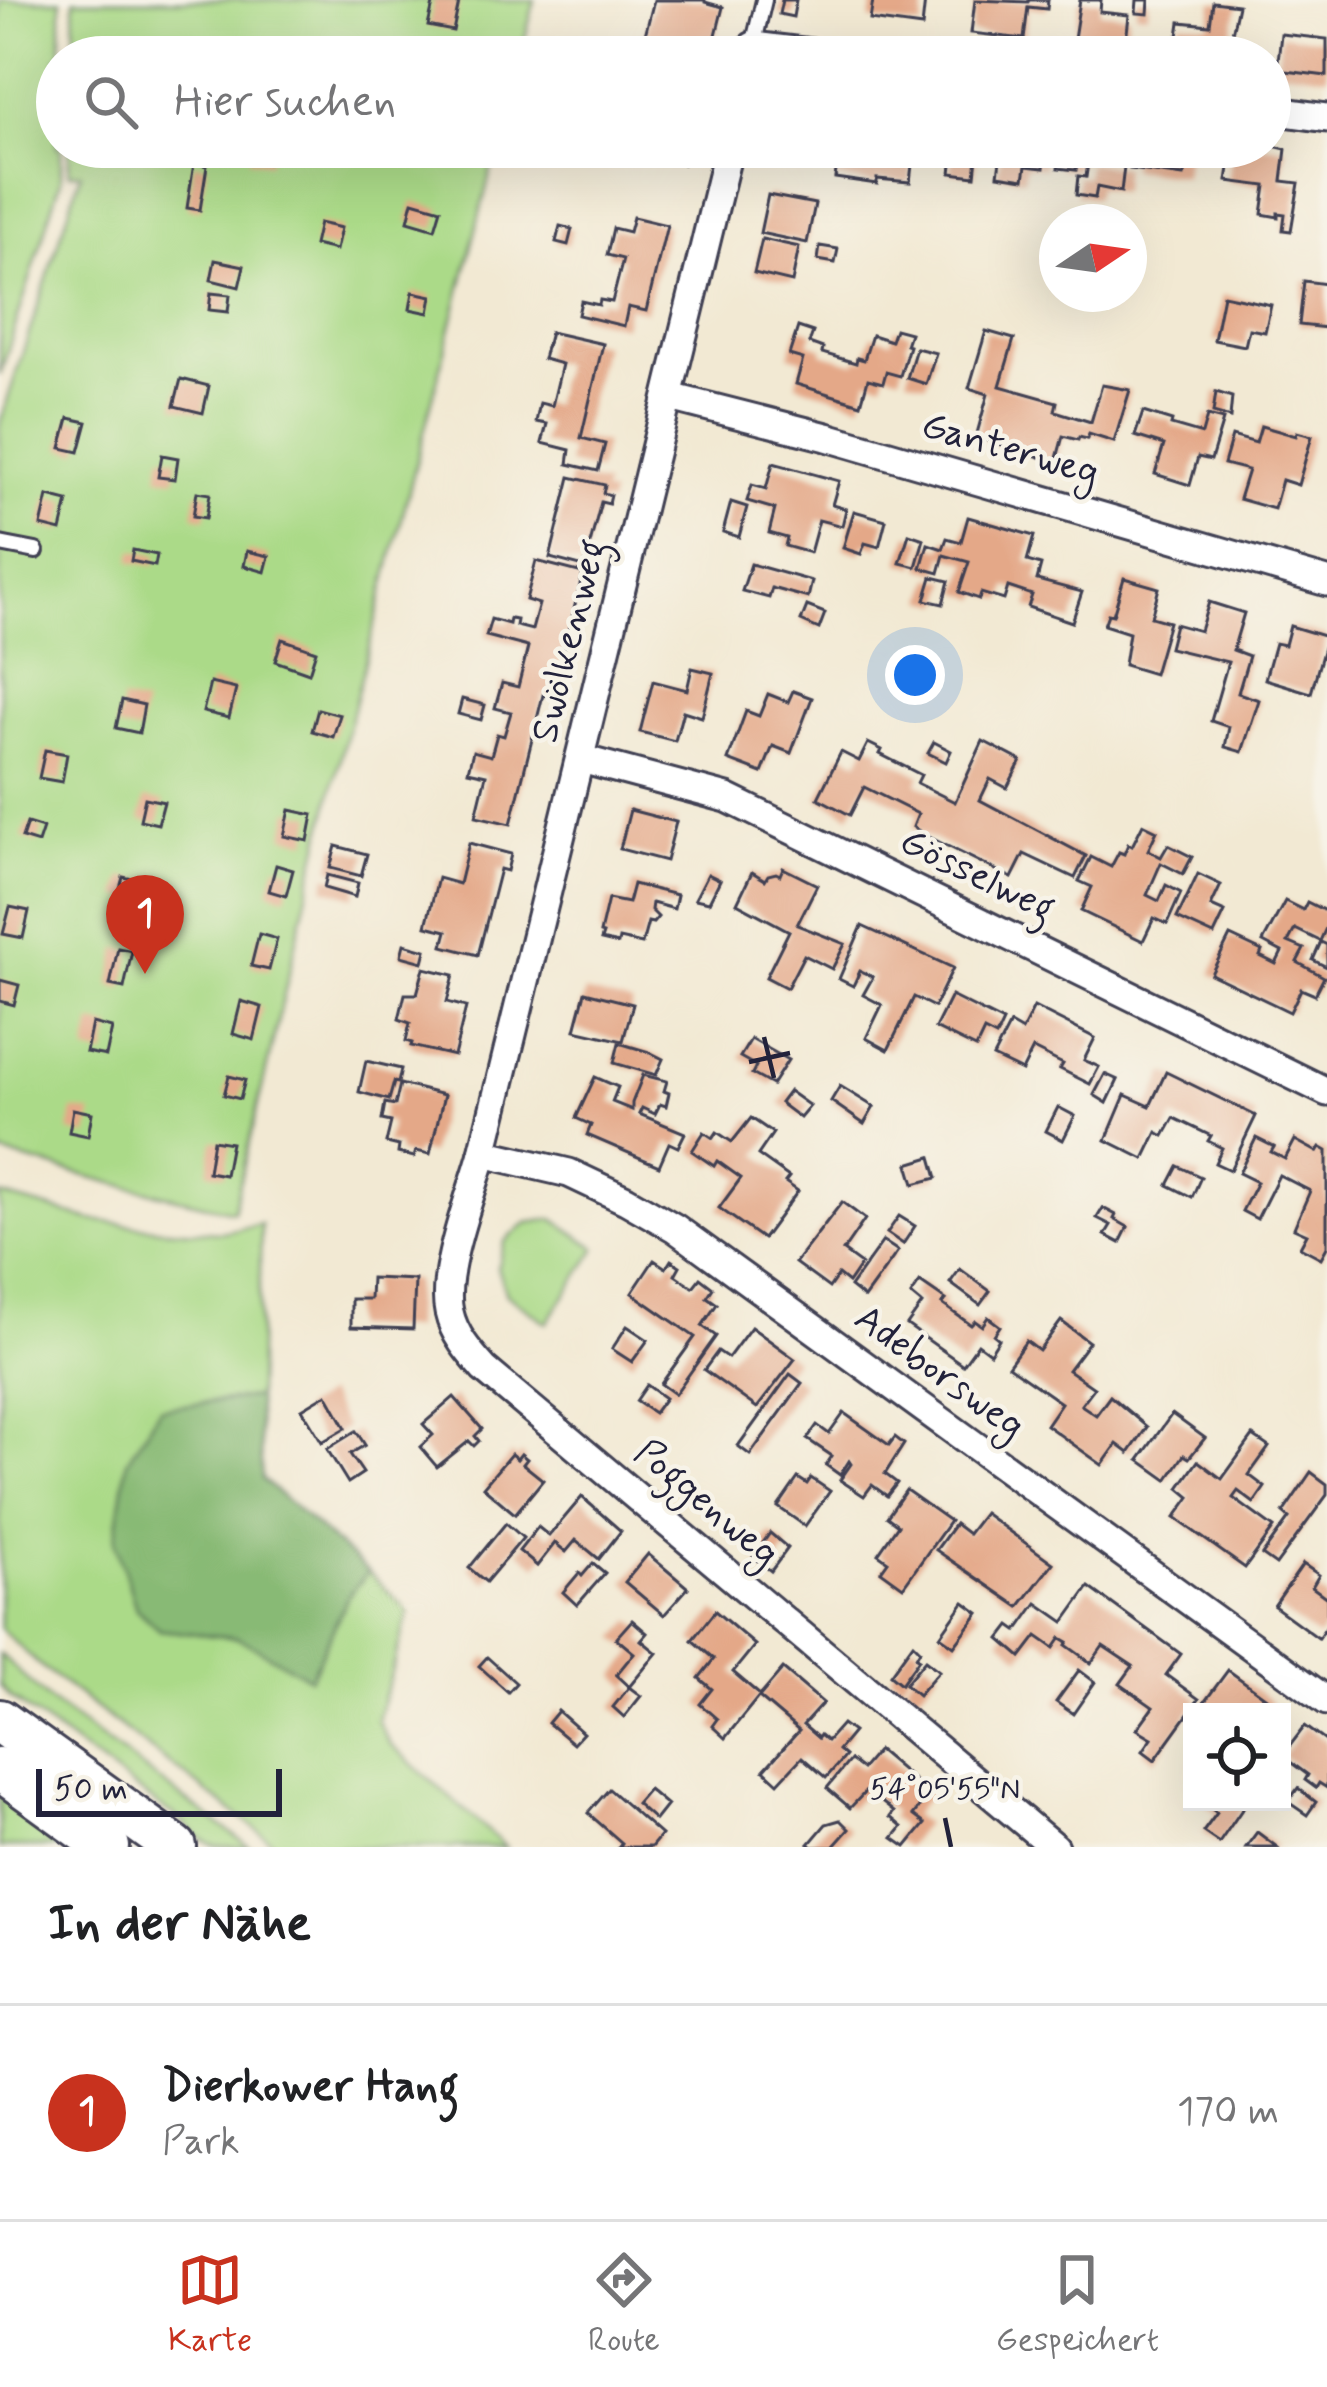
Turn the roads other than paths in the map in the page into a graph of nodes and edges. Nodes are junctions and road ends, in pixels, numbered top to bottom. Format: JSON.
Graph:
{"nodes":[{"id":1,"x":764,"y":0,"type":"edge"},
{"id":2,"x":756,"y":36,"type":"edge"},
{"id":3,"x":1291,"y":113,"type":"edge"},
{"id":4,"x":1327,"y":118,"type":"edge"},
{"id":5,"x":725,"y":168,"type":"edge"},
{"id":6,"x":670,"y":397,"type":"junction"},
{"id":7,"x":0,"y":544,"type":"edge"},
{"id":8,"x":36,"y":551,"type":"dead end"},
{"id":9,"x":1327,"y":582,"type":"edge"},
{"id":10,"x":581,"y":759,"type":"junction"},
{"id":11,"x":1327,"y":1092,"type":"edge"},
{"id":12,"x":483,"y":1153,"type":"junction"},
{"id":13,"x":1327,"y":1701,"type":"edge"},
{"id":14,"x":0,"y":1721,"type":"edge"},
{"id":15,"x":0,"y":1769,"type":"edge"},
{"id":16,"x":108,"y":1847,"type":"edge"},
{"id":17,"x":175,"y":1847,"type":"edge"},
{"id":18,"x":1054,"y":1847,"type":"edge"}],
"edges":[{"from":1,"to":2,"type":"lane"},
{"from":3,"to":4,"type":"street"},
{"from":5,"to":6,"type":"street","name":"Swölkenweg"},
{"from":6,"to":9,"type":"street","name":"Ganterweg"},
{"from":6,"to":10,"type":"street","name":"Swölkenweg"},
{"from":7,"to":8,"type":"lane"},
{"from":10,"to":11,"type":"street","name":"Gösselweg"},
{"from":10,"to":12,"type":"street","name":"Swölkenweg"},
{"from":12,"to":13,"type":"street","name":"Adeborsweg"},
{"from":12,"to":18,"type":"street","name":"Poggenweg"},
{"from":14,"to":17,"type":"main road"},
{"from":15,"to":16,"type":"main road"}]}
